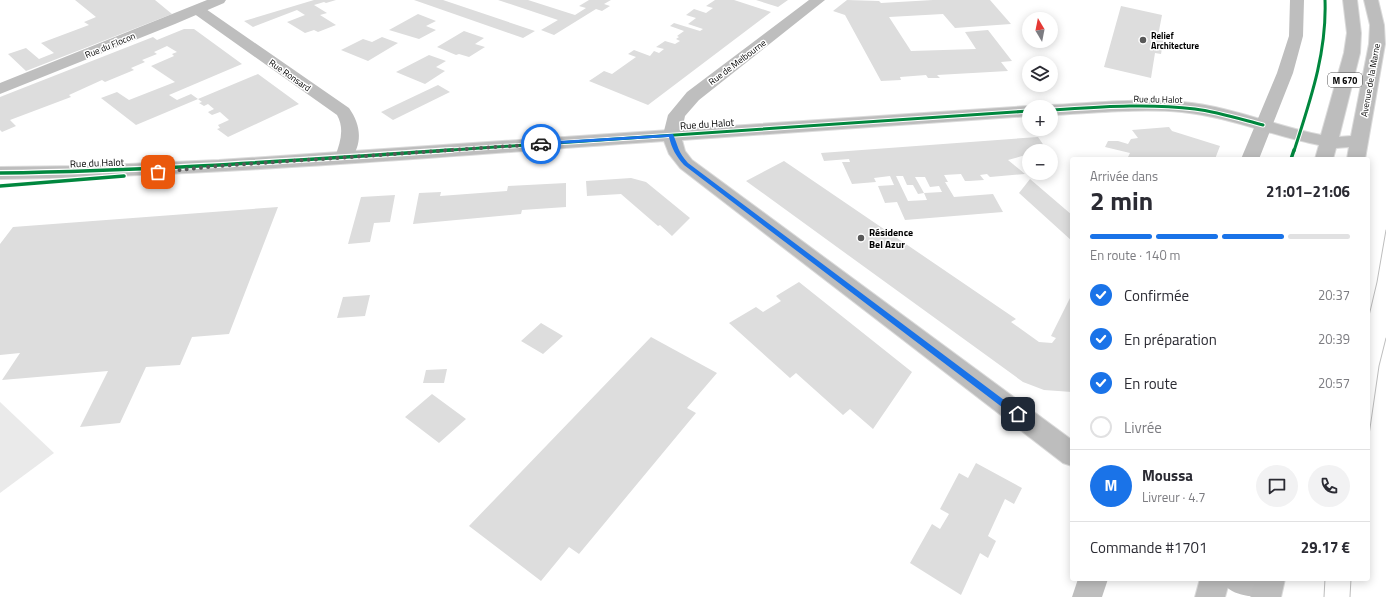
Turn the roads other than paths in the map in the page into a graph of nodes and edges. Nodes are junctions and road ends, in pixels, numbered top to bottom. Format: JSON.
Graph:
{"nodes":[{"id":1,"x":219,"y":0,"type":"edge"},
{"id":2,"x":818,"y":0,"type":"edge"},
{"id":3,"x":1297,"y":0,"type":"edge"},
{"id":4,"x":1350,"y":0,"type":"edge"},
{"id":5,"x":1371,"y":0,"type":"edge"},
{"id":6,"x":198,"y":10,"type":"junction"},
{"id":7,"x":0,"y":89,"type":"edge"},
{"id":8,"x":1058,"y":110,"type":"edge"},
{"id":9,"x":1022,"y":112,"type":"edge"},
{"id":10,"x":1263,"y":125,"type":"junction"},
{"id":11,"x":672,"y":135,"type":"junction"},
{"id":12,"x":1360,"y":139,"type":"junction"},
{"id":13,"x":1326,"y":151,"type":"edge"},
{"id":14,"x":344,"y":157,"type":"junction"},
{"id":15,"x":1251,"y":157,"type":"edge"},
{"id":16,"x":1356,"y":157,"type":"edge"},
{"id":17,"x":219,"y":166,"type":"junction"},
{"id":18,"x":0,"y":173,"type":"edge"},
{"id":19,"x":0,"y":186,"type":"edge"},
{"id":20,"x":1070,"y":453,"type":"edge"},
{"id":21,"x":1093,"y":581,"type":"edge"},
{"id":22,"x":1214,"y":581,"type":"edge"},
{"id":23,"x":1238,"y":581,"type":"edge"},
{"id":24,"x":1270,"y":581,"type":"edge"},
{"id":25,"x":1087,"y":597,"type":"edge"},
{"id":26,"x":1210,"y":597,"type":"edge"},
{"id":27,"x":1259,"y":597,"type":"edge"},
{"id":28,"x":1266,"y":597,"type":"edge"}],
"edges":[{"from":1,"to":6,"type":"street","name":"Rue du Flocon"},
{"from":2,"to":11,"type":"street","name":"Rue de Melbourne"},
{"from":3,"to":10,"type":"street"},
{"from":4,"to":13,"type":"main road","number":"M 670"},
{"from":5,"to":12,"type":"main road","name":"Avenue de la Marne","number":"M 670"},
{"from":6,"to":7,"type":"street","name":"Rue du Flocon"},
{"from":6,"to":14,"type":"street","name":"Rue Ronsard"},
{"from":8,"to":10,"type":"main road","name":"Rue du Halot"},
{"from":9,"to":11,"type":"main road","name":"Rue du Halot"},
{"from":10,"to":13,"type":"main road","name":"Rue du Halot"},
{"from":10,"to":15,"type":"street"},
{"from":11,"to":14,"type":"main road","name":"Rue du Halot"},
{"from":11,"to":20,"type":"main road"},
{"from":12,"to":13,"type":"main road","name":"Rue du Halot"},
{"from":12,"to":16,"type":"main road","name":"Avenue de la Marne","number":"M 670"},
{"from":14,"to":17,"type":"main road","name":"Rue du Halot"},
{"from":17,"to":18,"type":"main road","name":"Rue du Halot"},
{"from":17,"to":19,"type":"main road","name":"Rue du Halot"},
{"from":21,"to":25,"type":"street"},
{"from":22,"to":26,"type":"main road"},
{"from":23,"to":27,"type":"street"},
{"from":24,"to":28,"type":"main road"}]}
